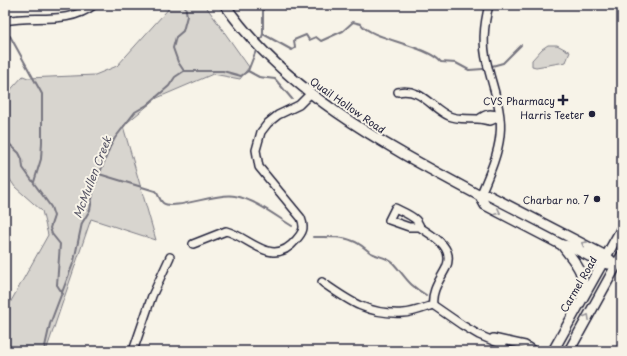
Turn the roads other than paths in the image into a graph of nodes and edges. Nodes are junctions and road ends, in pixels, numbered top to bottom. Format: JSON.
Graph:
{"nodes":[{"id":1,"x":94,"y":5,"type":"edge"},
{"id":2,"x":225,"y":5,"type":"edge"},
{"id":3,"x":489,"y":5,"type":"edge"},
{"id":4,"x":5,"y":22,"type":"edge"},
{"id":5,"x":398,"y":92,"type":"dead end"},
{"id":6,"x":311,"y":94,"type":"junction"},
{"id":7,"x":499,"y":116,"type":"junction"},
{"id":8,"x":480,"y":196,"type":"junction"},
{"id":9,"x":420,"y":227,"type":"dead end"},
{"id":10,"x":622,"y":228,"type":"edge"},
{"id":11,"x":193,"y":244,"type":"dead end"},
{"id":12,"x":562,"y":245,"type":"junction"},
{"id":13,"x":622,"y":255,"type":"edge"},
{"id":14,"x":170,"y":257,"type":"dead end"},
{"id":15,"x":604,"y":260,"type":"junction"},
{"id":16,"x":616,"y":265,"type":"junction"},
{"id":17,"x":322,"y":282,"type":"dead end"},
{"id":18,"x":581,"y":300,"type":"junction"},
{"id":19,"x":433,"y":305,"type":"junction"},
{"id":20,"x":479,"y":335,"type":"junction"},
{"id":21,"x":133,"y":351,"type":"edge"},
{"id":22,"x":508,"y":351,"type":"edge"},
{"id":23,"x":534,"y":351,"type":"edge"},
{"id":24,"x":553,"y":351,"type":"edge"},
{"id":25,"x":569,"y":351,"type":"edge"}],
"edges":[{"from":1,"to":4,"type":"street"},
{"from":2,"to":6,"type":"main road","name":"Quail Hollow Road"},
{"from":3,"to":7,"type":"street"},
{"from":5,"to":7,"type":"street"},
{"from":6,"to":8,"type":"main road","name":"Quail Hollow Road"},
{"from":6,"to":11,"type":"street"},
{"from":7,"to":8,"type":"street"},
{"from":8,"to":12,"type":"main road","name":"Quail Hollow Road","one_way":true},
{"from":15,"to":8,"type":"main road","name":"Quail Hollow Road","one_way":true},
{"from":9,"to":19,"type":"street"},
{"from":10,"to":15,"type":"main road","name":"Carmel Road"},
{"from":12,"to":15,"type":"main road","name":"Quail Hollow Road"},
{"from":12,"to":18,"type":"main road"},
{"from":13,"to":16,"type":"main road"},
{"from":14,"to":21,"type":"street"},
{"from":15,"to":16,"type":"main road","name":"Quail Hollow Road"},
{"from":15,"to":18,"type":"main road","name":"Carmel Road"},
{"from":25,"to":16,"type":"main road","one_way":true},
{"from":17,"to":19,"type":"street"},
{"from":18,"to":24,"type":"main road","name":"Carmel Road"},
{"from":19,"to":20,"type":"street"},
{"from":20,"to":22,"type":"street"},
{"from":20,"to":23,"type":"street"}]}
